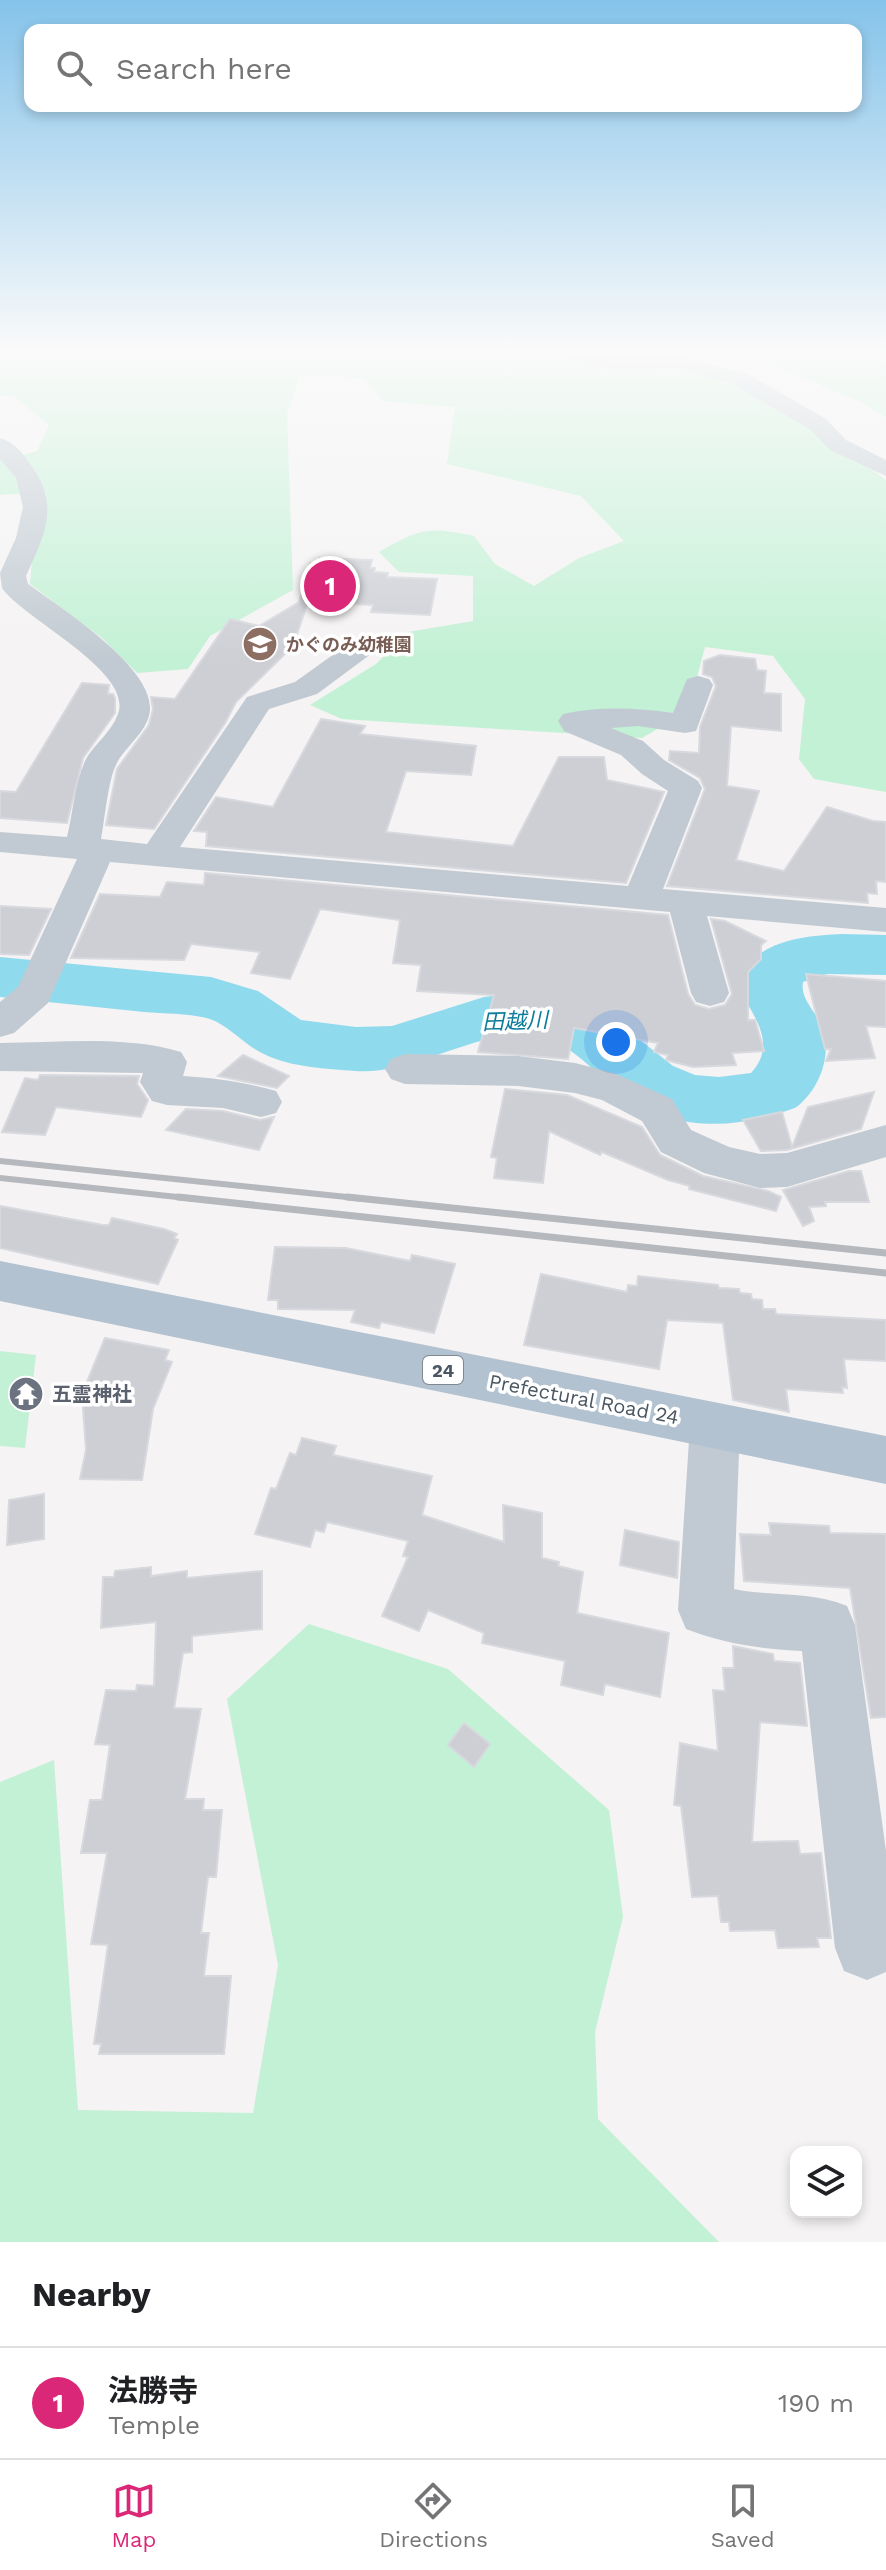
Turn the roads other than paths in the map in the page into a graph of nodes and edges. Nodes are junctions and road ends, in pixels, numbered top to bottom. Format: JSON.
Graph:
{"nodes":[{"id":1,"x":8,"y":453,"type":"edge"},
{"id":2,"x":853,"y":453,"type":"edge"},
{"id":3,"x":886,"y":469,"type":"edge"},
{"id":4,"x":365,"y":645,"type":"dead end"},
{"id":5,"x":281,"y":663,"type":"dead end"},
{"id":6,"x":698,"y":685,"type":"dead end"},
{"id":7,"x":258,"y":703,"type":"junction"},
{"id":8,"x":0,"y":842,"type":"edge"},
{"id":9,"x":91,"y":849,"type":"junction"},
{"id":10,"x":158,"y":854,"type":"junction"},
{"id":11,"x":642,"y":896,"type":"junction"},
{"id":12,"x":685,"y":900,"type":"junction"},
{"id":13,"x":886,"y":920,"type":"edge"},
{"id":14,"x":710,"y":993,"type":"dead end"},
{"id":15,"x":0,"y":1023,"type":"edge"},
{"id":16,"x":0,"y":1057,"type":"edge"},
{"id":17,"x":405,"y":1069,"type":"dead end"},
{"id":18,"x":261,"y":1102,"type":"dead end"},
{"id":19,"x":886,"y":1141,"type":"edge"},
{"id":20,"x":0,"y":1281,"type":"edge"},
{"id":21,"x":715,"y":1425,"type":"junction"},
{"id":22,"x":886,"y":1460,"type":"edge"},
{"id":23,"x":867,"y":1948,"type":"dead end"}],
"edges":[{"from":1,"to":9,"type":"street"},
{"from":2,"to":3,"type":"street"},
{"from":4,"to":7,"type":"street"},
{"from":5,"to":7,"type":"street"},
{"from":6,"to":11,"type":"street"},
{"from":7,"to":10,"type":"street"},
{"from":8,"to":9,"type":"street"},
{"from":9,"to":10,"type":"street"},
{"from":9,"to":15,"type":"street"},
{"from":10,"to":11,"type":"street"},
{"from":11,"to":12,"type":"street"},
{"from":12,"to":13,"type":"street"},
{"from":12,"to":14,"type":"street"},
{"from":16,"to":18,"type":"street"},
{"from":17,"to":19,"type":"street"},
{"from":20,"to":21,"type":"main road","name":"Prefectural Road 24","number":"24"},
{"from":21,"to":22,"type":"main road","name":"Prefectural Road 24","number":"24"},
{"from":21,"to":23,"type":"street"}]}
